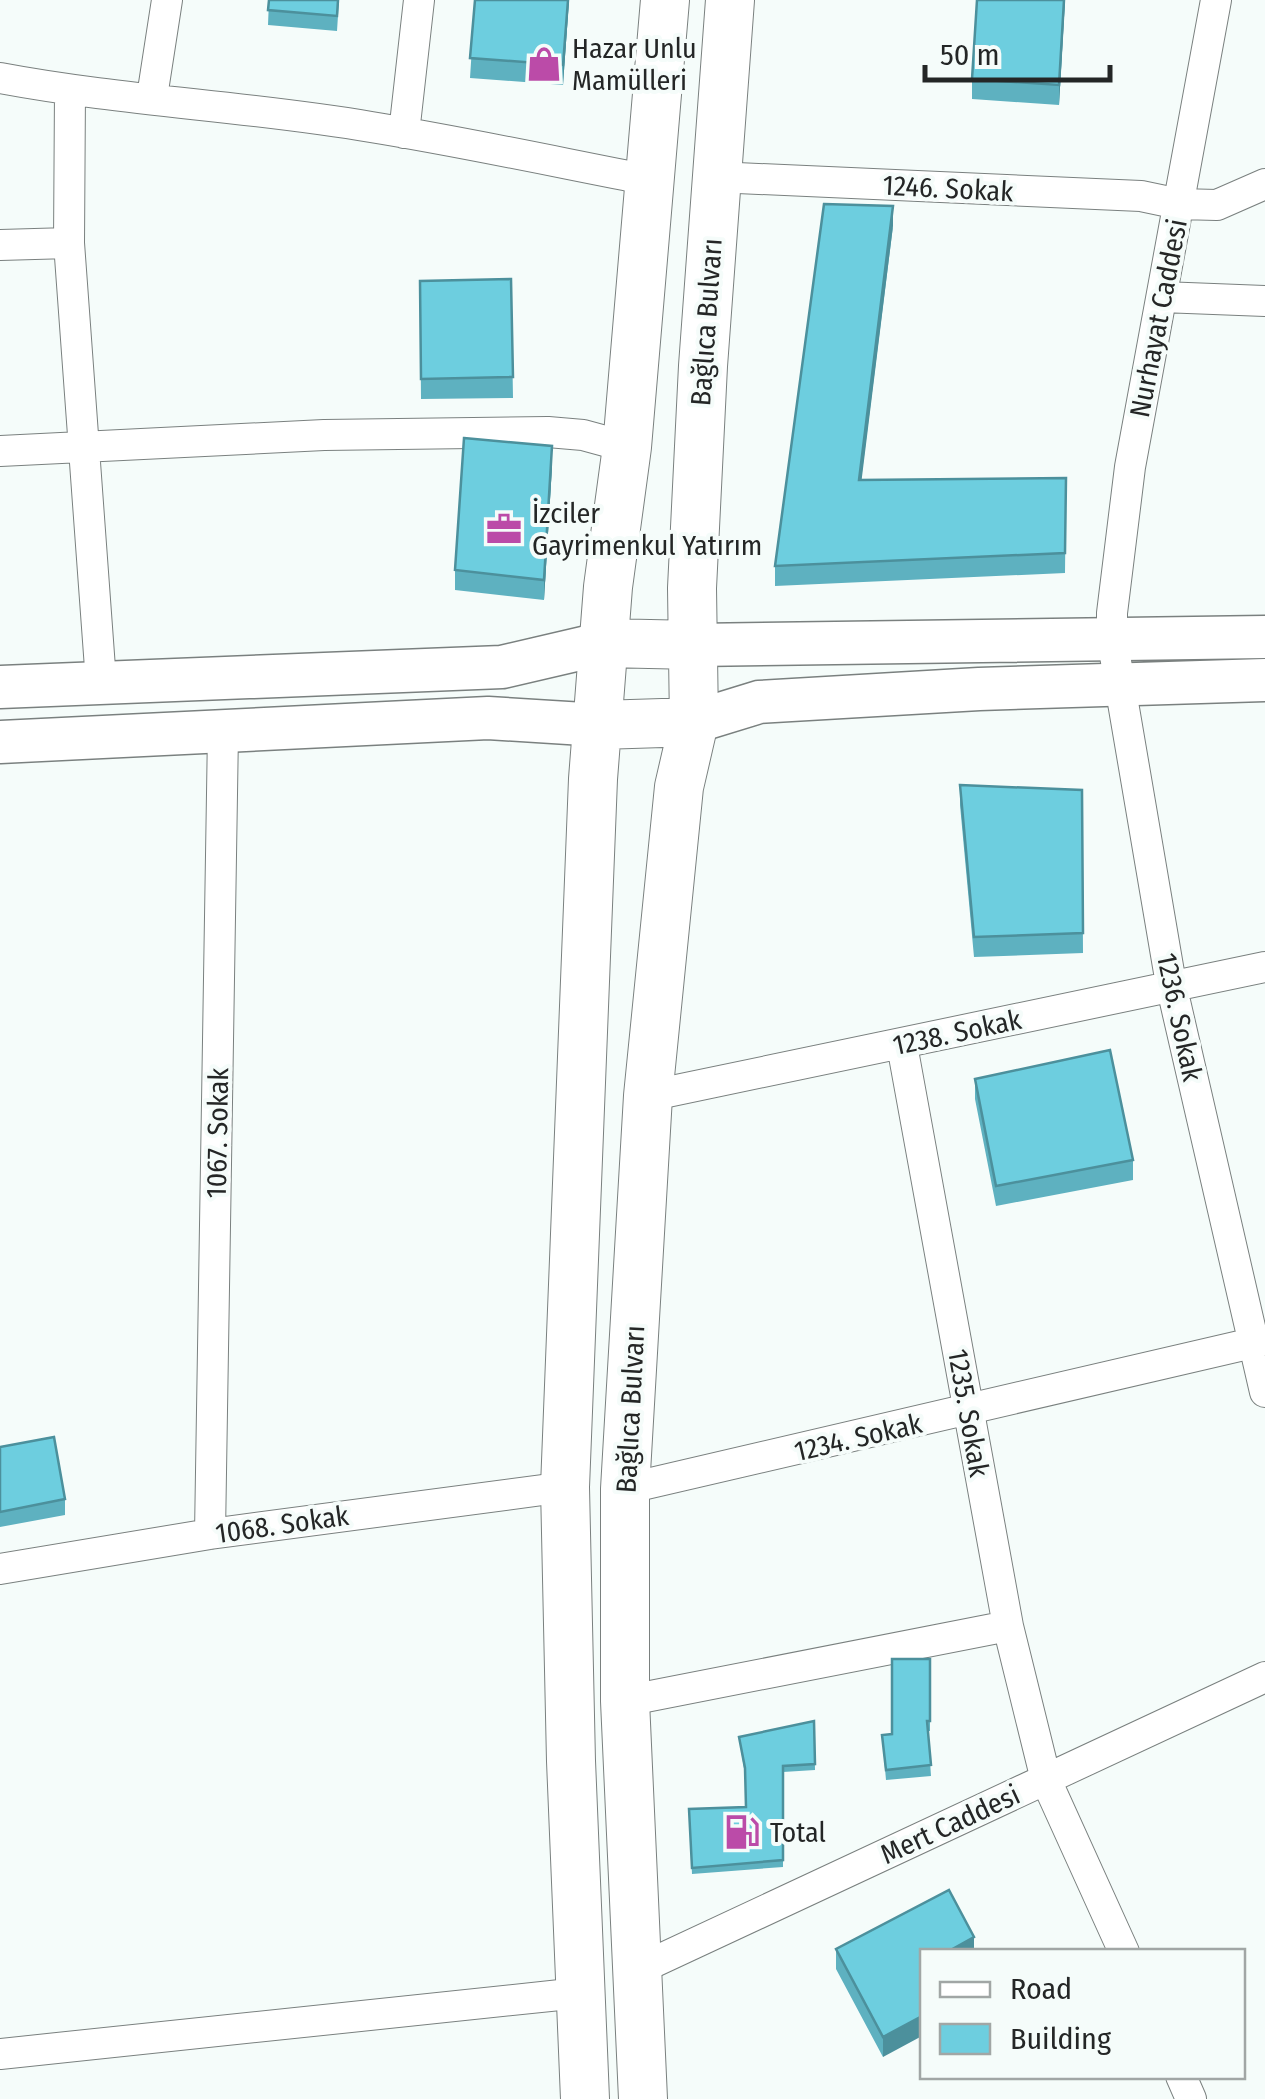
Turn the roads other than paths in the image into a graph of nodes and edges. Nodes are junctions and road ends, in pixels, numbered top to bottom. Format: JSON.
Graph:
{"nodes":[{"id":1,"x":167,"y":0,"type":"edge"},
{"id":2,"x":419,"y":0,"type":"edge"},
{"id":3,"x":665,"y":0,"type":"edge"},
{"id":4,"x":730,"y":0,"type":"edge"},
{"id":5,"x":1216,"y":0,"type":"edge"},
{"id":6,"x":0,"y":78,"type":"edge"},
{"id":7,"x":70,"y":91,"type":"junction"},
{"id":8,"x":152,"y":97,"type":"junction"},
{"id":9,"x":404,"y":134,"type":"junction"},
{"id":10,"x":716,"y":178,"type":"junction"},
{"id":11,"x":649,"y":180,"type":"junction"},
{"id":12,"x":1265,"y":184,"type":"edge"},
{"id":13,"x":1179,"y":204,"type":"junction"},
{"id":14,"x":70,"y":244,"type":"junction"},
{"id":15,"x":0,"y":246,"type":"edge"},
{"id":16,"x":1162,"y":297,"type":"junction"},
{"id":17,"x":1265,"y":301,"type":"edge"},
{"id":18,"x":627,"y":447,"type":"junction"},
{"id":19,"x":84,"y":448,"type":"junction"},
{"id":20,"x":0,"y":451,"type":"edge"},
{"id":21,"x":1265,"y":637,"type":"edge"},
{"id":22,"x":1112,"y":638,"type":"junction"},
{"id":23,"x":605,"y":643,"type":"junction"},
{"id":24,"x":694,"y":645,"type":"junction"},
{"id":25,"x":1265,"y":680,"type":"edge"},
{"id":26,"x":101,"y":682,"type":"junction"},
{"id":27,"x":1118,"y":683,"type":"junction"},
{"id":28,"x":0,"y":688,"type":"edge"},
{"id":29,"x":694,"y":722,"type":"junction"},
{"id":30,"x":600,"y":725,"type":"junction"},
{"id":31,"x":223,"y":732,"type":"junction"},
{"id":32,"x":0,"y":742,"type":"edge"},
{"id":33,"x":1265,"y":967,"type":"edge"},
{"id":34,"x":1171,"y":984,"type":"junction"},
{"id":35,"x":902,"y":1045,"type":"junction"},
{"id":36,"x":648,"y":1096,"type":"junction"},
{"id":37,"x":1259,"y":1342,"type":"edge"},
{"id":38,"x":1265,"y":1392,"type":"edge"},
{"id":39,"x":969,"y":1412,"type":"junction"},
{"id":40,"x":565,"y":1487,"type":"junction"},
{"id":41,"x":625,"y":1489,"type":"junction"},
{"id":42,"x":210,"y":1534,"type":"junction"},
{"id":43,"x":0,"y":1570,"type":"edge"},
{"id":44,"x":1008,"y":1626,"type":"junction"},
{"id":45,"x":1265,"y":1677,"type":"edge"},
{"id":46,"x":625,"y":1701,"type":"junction"},
{"id":47,"x":1046,"y":1780,"type":"junction"},
{"id":48,"x":1123,"y":1949,"type":"edge"},
{"id":49,"x":635,"y":1972,"type":"junction"},
{"id":50,"x":579,"y":1992,"type":"junction"},
{"id":51,"x":0,"y":2054,"type":"edge"},
{"id":52,"x":586,"y":2099,"type":"edge"},
{"id":53,"x":643,"y":2099,"type":"edge"}],
"edges":[{"from":1,"to":8,"type":"street"},
{"from":2,"to":9,"type":"street"},
{"from":3,"to":11,"type":"main road"},
{"from":4,"to":10,"type":"main road","name":"Bağlıca Bulvarı"},
{"from":5,"to":13,"type":"street","name":"Nurhayat Caddesi"},
{"from":6,"to":7,"type":"street"},
{"from":7,"to":8,"type":"street"},
{"from":7,"to":14,"type":"street"},
{"from":8,"to":9,"type":"street"},
{"from":9,"to":11,"type":"street"},
{"from":10,"to":13,"type":"street","name":"1246. Sokak"},
{"from":10,"to":24,"type":"main road","name":"Bağlıca Bulvarı"},
{"from":11,"to":18,"type":"main road"},
{"from":12,"to":13,"type":"street","name":"1246. Sokak"},
{"from":13,"to":16,"type":"street","name":"Nurhayat Caddesi"},
{"from":14,"to":15,"type":"street"},
{"from":14,"to":19,"type":"street"},
{"from":16,"to":17,"type":"street"},
{"from":16,"to":22,"type":"street","name":"Nurhayat Caddesi"},
{"from":18,"to":19,"type":"street"},
{"from":18,"to":23,"type":"main road"},
{"from":19,"to":20,"type":"street"},
{"from":19,"to":26,"type":"street"},
{"from":21,"to":22,"type":"main road"},
{"from":22,"to":24,"type":"main road"},
{"from":22,"to":27,"type":"street","name":"1236. Sokak"},
{"from":23,"to":24,"type":"main road"},
{"from":23,"to":26,"type":"main road"},
{"from":23,"to":30,"type":"main road"},
{"from":24,"to":29,"type":"main road","name":"Bağlıca Bulvarı"},
{"from":25,"to":27,"type":"main road"},
{"from":26,"to":28,"type":"main road"},
{"from":27,"to":29,"type":"main road"},
{"from":27,"to":34,"type":"street","name":"1236. Sokak"},
{"from":29,"to":30,"type":"main road"},
{"from":29,"to":36,"type":"main road","name":"Bağlıca Bulvarı"},
{"from":30,"to":31,"type":"main road"},
{"from":30,"to":40,"type":"main road"},
{"from":31,"to":32,"type":"main road"},
{"from":31,"to":42,"type":"street","name":"1067. Sokak"},
{"from":33,"to":34,"type":"street","name":"1238. Sokak"},
{"from":34,"to":35,"type":"street","name":"1238. Sokak"},
{"from":34,"to":37,"type":"street","name":"1236. Sokak"},
{"from":35,"to":36,"type":"street","name":"1238. Sokak"},
{"from":35,"to":39,"type":"street","name":"1235. Sokak"},
{"from":36,"to":41,"type":"main road","name":"Bağlıca Bulvarı"},
{"from":37,"to":38,"type":"street","name":"1236. Sokak"},
{"from":37,"to":39,"type":"street","name":"1234. Sokak"},
{"from":39,"to":41,"type":"street","name":"1234. Sokak"},
{"from":39,"to":44,"type":"street","name":"1235. Sokak"},
{"from":40,"to":42,"type":"street","name":"1068. Sokak"},
{"from":40,"to":50,"type":"main road"},
{"from":41,"to":46,"type":"main road","name":"Bağlıca Bulvarı"},
{"from":42,"to":43,"type":"street","name":"1068. Sokak"},
{"from":44,"to":46,"type":"street"},
{"from":44,"to":47,"type":"street","name":"1235. Sokak"},
{"from":45,"to":47,"type":"street","name":"Mert Caddesi"},
{"from":46,"to":49,"type":"main road","name":"Bağlıca Bulvarı"},
{"from":47,"to":48,"type":"street","name":"1235. Sokak"},
{"from":47,"to":49,"type":"street","name":"Mert Caddesi"},
{"from":49,"to":53,"type":"main road","name":"Bağlıca Bulvarı"},
{"from":50,"to":51,"type":"street"},
{"from":50,"to":52,"type":"main road"}]}
